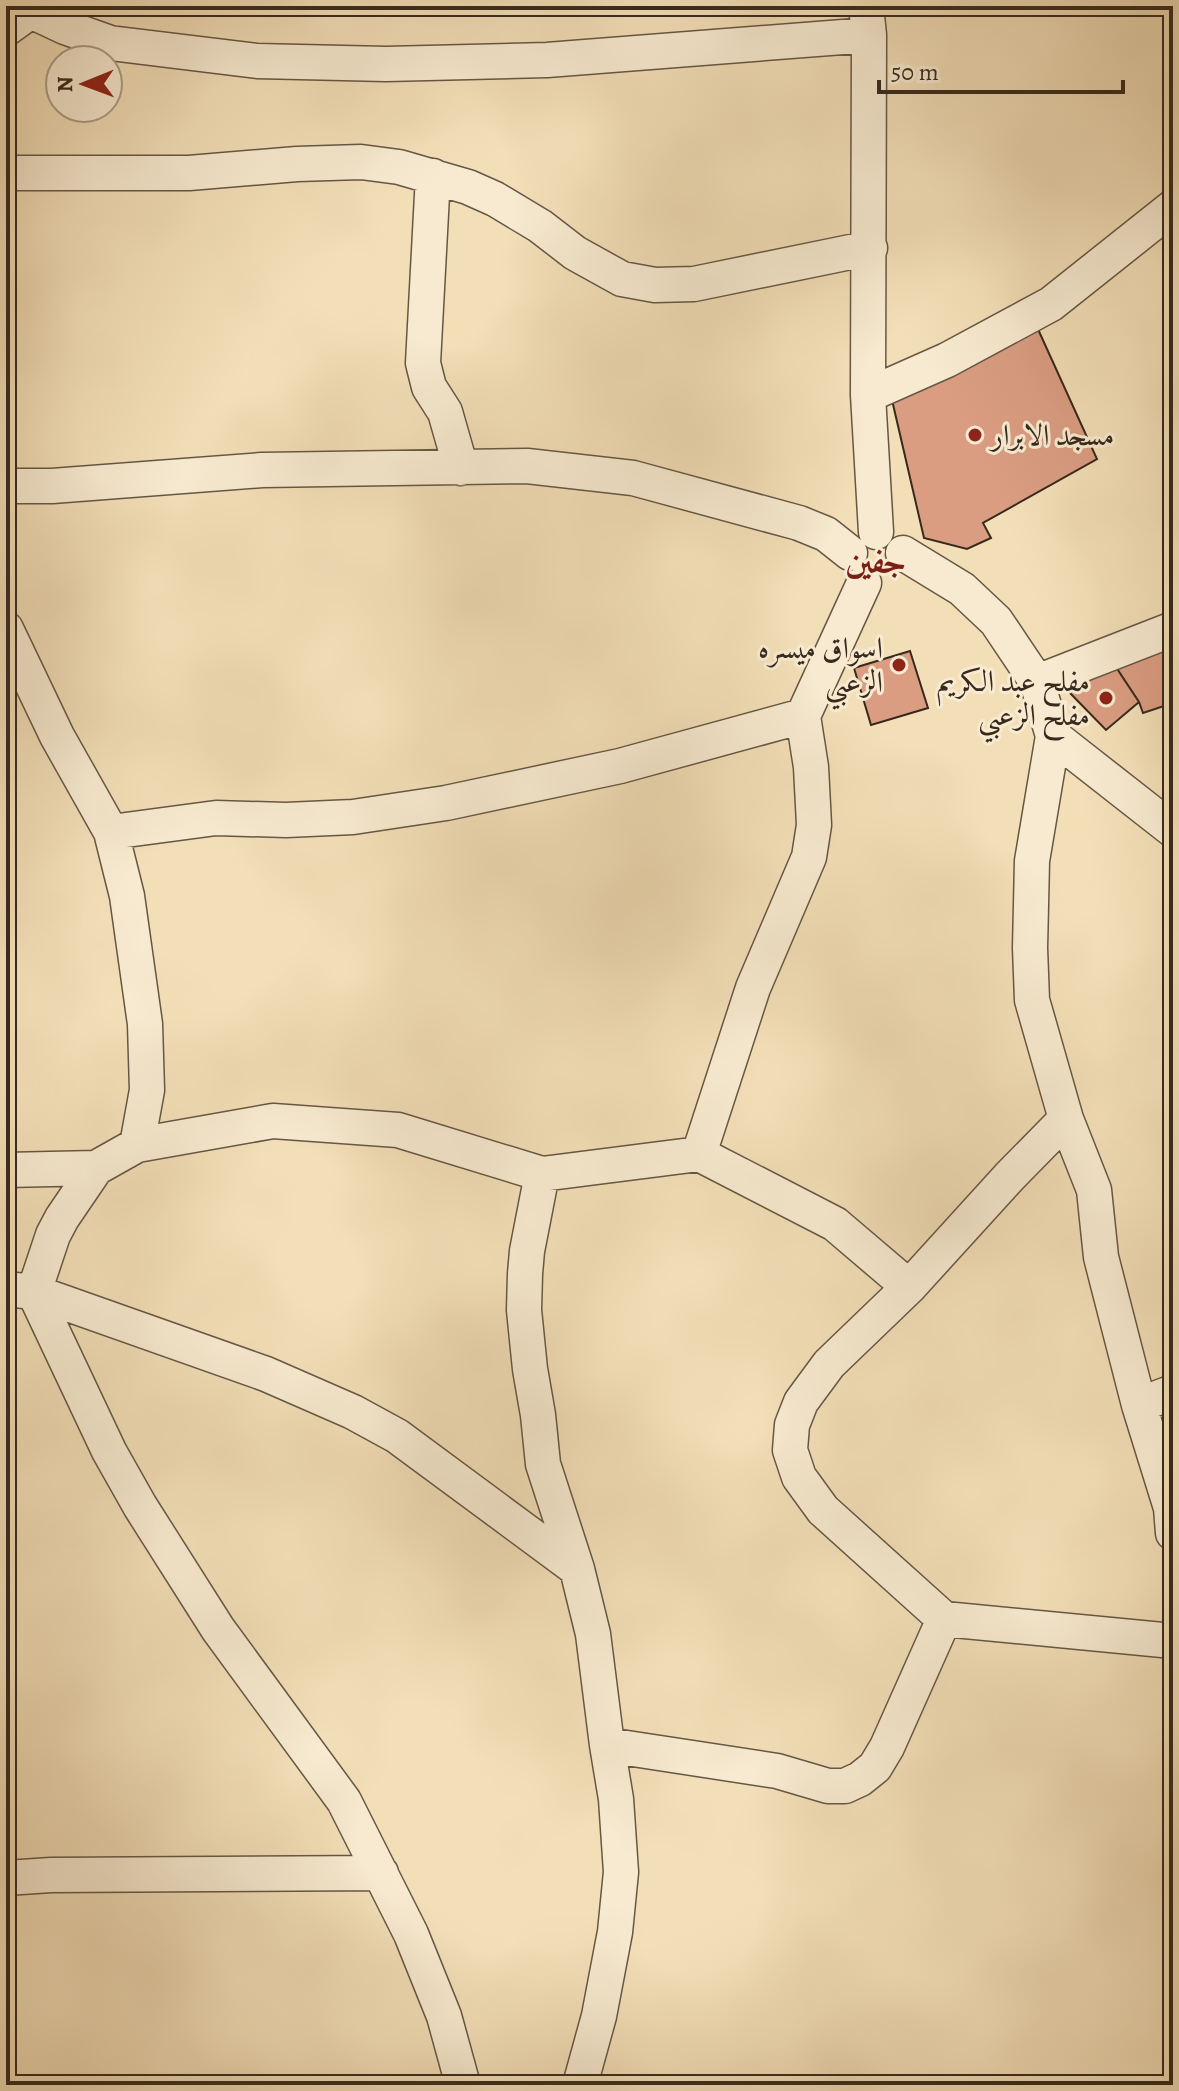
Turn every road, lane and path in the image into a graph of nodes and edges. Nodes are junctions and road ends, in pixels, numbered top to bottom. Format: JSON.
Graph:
{"nodes":[{"id":1,"x":27,"y":15,"type":"edge"},
{"id":2,"x":867,"y":21,"type":"edge"},
{"id":3,"x":6,"y":173,"type":"edge"},
{"id":4,"x":433,"y":176,"type":"junction"},
{"id":5,"x":1173,"y":207,"type":"edge"},
{"id":6,"x":870,"y":248,"type":"junction"},
{"id":7,"x":868,"y":395,"type":"junction"},
{"id":8,"x":461,"y":468,"type":"junction"},
{"id":9,"x":6,"y":486,"type":"edge"},
{"id":10,"x":903,"y":553,"type":"junction"},
{"id":11,"x":863,"y":556,"type":"junction"},
{"id":12,"x":6,"y":629,"type":"edge"},
{"id":13,"x":1173,"y":629,"type":"edge"},
{"id":14,"x":1037,"y":682,"type":"junction"},
{"id":15,"x":803,"y":716,"type":"junction"},
{"id":16,"x":1053,"y":736,"type":"junction"},
{"id":17,"x":1173,"y":830,"type":"edge"},
{"id":18,"x":111,"y":832,"type":"junction"},
{"id":19,"x":1066,"y":1119,"type":"junction"},
{"id":20,"x":137,"y":1145,"type":"junction"},
{"id":21,"x":699,"y":1154,"type":"junction"},
{"id":22,"x":96,"y":1168,"type":"junction"},
{"id":23,"x":6,"y":1170,"type":"edge"},
{"id":24,"x":542,"y":1174,"type":"junction"},
{"id":25,"x":909,"y":1287,"type":"junction"},
{"id":26,"x":20,"y":1291,"type":"edge"},
{"id":27,"x":1173,"y":1392,"type":"edge"},
{"id":28,"x":1139,"y":1405,"type":"junction"},
{"id":29,"x":1173,"y":1533,"type":"edge"},
{"id":30,"x":577,"y":1569,"type":"junction"},
{"id":31,"x":944,"y":1619,"type":"junction"},
{"id":32,"x":1173,"y":1641,"type":"edge"},
{"id":33,"x":607,"y":1745,"type":"junction"},
{"id":34,"x":381,"y":1873,"type":"junction"},
{"id":35,"x":6,"y":1878,"type":"edge"},
{"id":36,"x":463,"y":2085,"type":"edge"},
{"id":37,"x":580,"y":2085,"type":"edge"}],
"edges":[{"from":1,"to":2,"type":"street"},
{"from":2,"to":6,"type":"street"},
{"from":3,"to":4,"type":"street"},
{"from":4,"to":6,"type":"street"},
{"from":4,"to":8,"type":"street"},
{"from":5,"to":7,"type":"street"},
{"from":6,"to":7,"type":"street"},
{"from":7,"to":11,"type":"street"},
{"from":8,"to":9,"type":"street"},
{"from":8,"to":11,"type":"street"},
{"from":10,"to":11,"type":"street"},
{"from":10,"to":11,"type":"street"},
{"from":10,"to":14,"type":"street"},
{"from":11,"to":15,"type":"street"},
{"from":12,"to":18,"type":"street"},
{"from":13,"to":14,"type":"street"},
{"from":14,"to":16,"type":"street"},
{"from":15,"to":18,"type":"street"},
{"from":15,"to":21,"type":"street"},
{"from":16,"to":17,"type":"street"},
{"from":16,"to":19,"type":"street"},
{"from":18,"to":20,"type":"street"},
{"from":19,"to":25,"type":"street"},
{"from":19,"to":28,"type":"street"},
{"from":20,"to":22,"type":"street"},
{"from":20,"to":24,"type":"street"},
{"from":21,"to":24,"type":"street"},
{"from":21,"to":25,"type":"street"},
{"from":22,"to":23,"type":"street"},
{"from":22,"to":26,"type":"street"},
{"from":24,"to":30,"type":"street"},
{"from":25,"to":31,"type":"street"},
{"from":26,"to":30,"type":"street"},
{"from":26,"to":34,"type":"street"},
{"from":27,"to":28,"type":"street"},
{"from":28,"to":29,"type":"street"},
{"from":30,"to":33,"type":"street"},
{"from":31,"to":32,"type":"street"},
{"from":31,"to":33,"type":"street"},
{"from":33,"to":37,"type":"street"},
{"from":34,"to":35,"type":"street"},
{"from":34,"to":36,"type":"street"}]}
